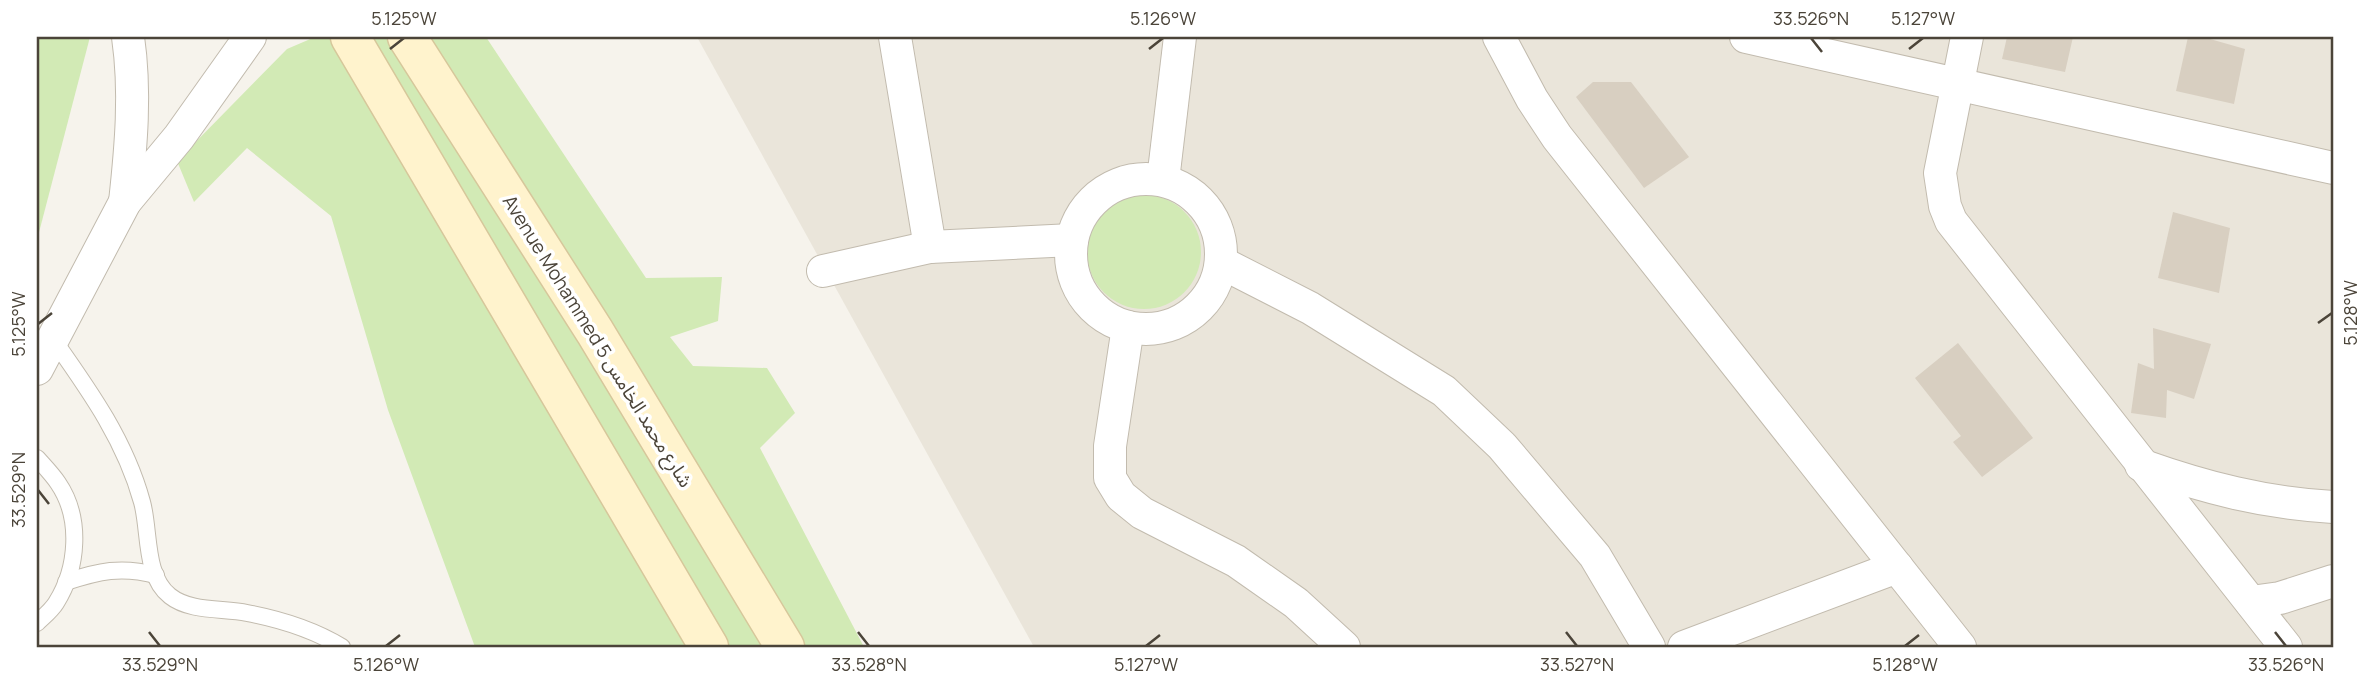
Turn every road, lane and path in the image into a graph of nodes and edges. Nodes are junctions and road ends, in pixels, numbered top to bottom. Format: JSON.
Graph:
{"nodes":[{"id":1,"x":128,"y":37,"type":"edge"},
{"id":2,"x":250,"y":37,"type":"edge"},
{"id":3,"x":350,"y":37,"type":"edge"},
{"id":4,"x":407,"y":37,"type":"edge"},
{"id":5,"x":895,"y":37,"type":"edge"},
{"id":6,"x":1180,"y":37,"type":"edge"},
{"id":7,"x":1499,"y":37,"type":"edge"},
{"id":8,"x":1746,"y":37,"type":"edge"},
{"id":9,"x":1967,"y":37,"type":"edge"},
{"id":10,"x":1957,"y":84,"type":"junction"},
{"id":11,"x":2333,"y":168,"type":"edge"},
{"id":12,"x":1163,"y":180,"type":"junction"},
{"id":13,"x":125,"y":202,"type":"junction"},
{"id":14,"x":1072,"y":240,"type":"junction"},
{"id":15,"x":930,"y":247,"type":"junction"},
{"id":16,"x":1222,"y":263,"type":"junction"},
{"id":17,"x":823,"y":271,"type":"dead end"},
{"id":18,"x":1128,"y":327,"type":"junction"},
{"id":19,"x":53,"y":339,"type":"junction"},
{"id":20,"x":37,"y":369,"type":"edge"},
{"id":21,"x":37,"y":458,"type":"edge"},
{"id":22,"x":2141,"y":465,"type":"junction"},
{"id":23,"x":2333,"y":507,"type":"edge"},
{"id":24,"x":1897,"y":568,"type":"junction"},
{"id":25,"x":156,"y":575,"type":"junction"},
{"id":26,"x":2333,"y":581,"type":"edge"},
{"id":27,"x":66,"y":582,"type":"junction"},
{"id":28,"x":2251,"y":603,"type":"junction"},
{"id":29,"x":1929,"y":608,"type":"junction"},
{"id":30,"x":37,"y":623,"type":"edge"},
{"id":31,"x":342,"y":647,"type":"edge"},
{"id":32,"x":709,"y":647,"type":"edge"},
{"id":33,"x":785,"y":647,"type":"edge"},
{"id":34,"x":1344,"y":647,"type":"edge"},
{"id":35,"x":1649,"y":647,"type":"edge"},
{"id":36,"x":1684,"y":647,"type":"edge"},
{"id":37,"x":1937,"y":647,"type":"edge"},
{"id":38,"x":1960,"y":647,"type":"edge"},
{"id":39,"x":2286,"y":647,"type":"edge"}],
"edges":[{"from":1,"to":13,"type":"street"},
{"from":2,"to":13,"type":"street"},
{"from":3,"to":32,"type":"main road"},
{"from":4,"to":33,"type":"main road","name":"Avenue Mohammed 5 شارع محمد الخامس"},
{"from":5,"to":15,"type":"street"},
{"from":6,"to":12,"type":"street"},
{"from":7,"to":24,"type":"street"},
{"from":8,"to":10,"type":"street"},
{"from":9,"to":10,"type":"street"},
{"from":10,"to":11,"type":"street"},
{"from":10,"to":22,"type":"street"},
{"from":12,"to":14,"type":"street"},
{"from":12,"to":16,"type":"street"},
{"from":13,"to":19,"type":"street"},
{"from":14,"to":15,"type":"street"},
{"from":14,"to":18,"type":"street"},
{"from":15,"to":17,"type":"street"},
{"from":16,"to":18,"type":"street"},
{"from":16,"to":35,"type":"street"},
{"from":18,"to":34,"type":"street"},
{"from":19,"to":20,"type":"street"},
{"from":19,"to":25,"type":"lane"},
{"from":21,"to":27,"type":"lane"},
{"from":22,"to":23,"type":"street"},
{"from":22,"to":28,"type":"street"},
{"from":24,"to":29,"type":"street"},
{"from":24,"to":36,"type":"street"},
{"from":25,"to":27,"type":"lane"},
{"from":25,"to":31,"type":"lane"},
{"from":26,"to":28,"type":"street"},
{"from":27,"to":30,"type":"lane"},
{"from":28,"to":39,"type":"street"},
{"from":29,"to":37,"type":"street"},
{"from":29,"to":38,"type":"street"}]}
